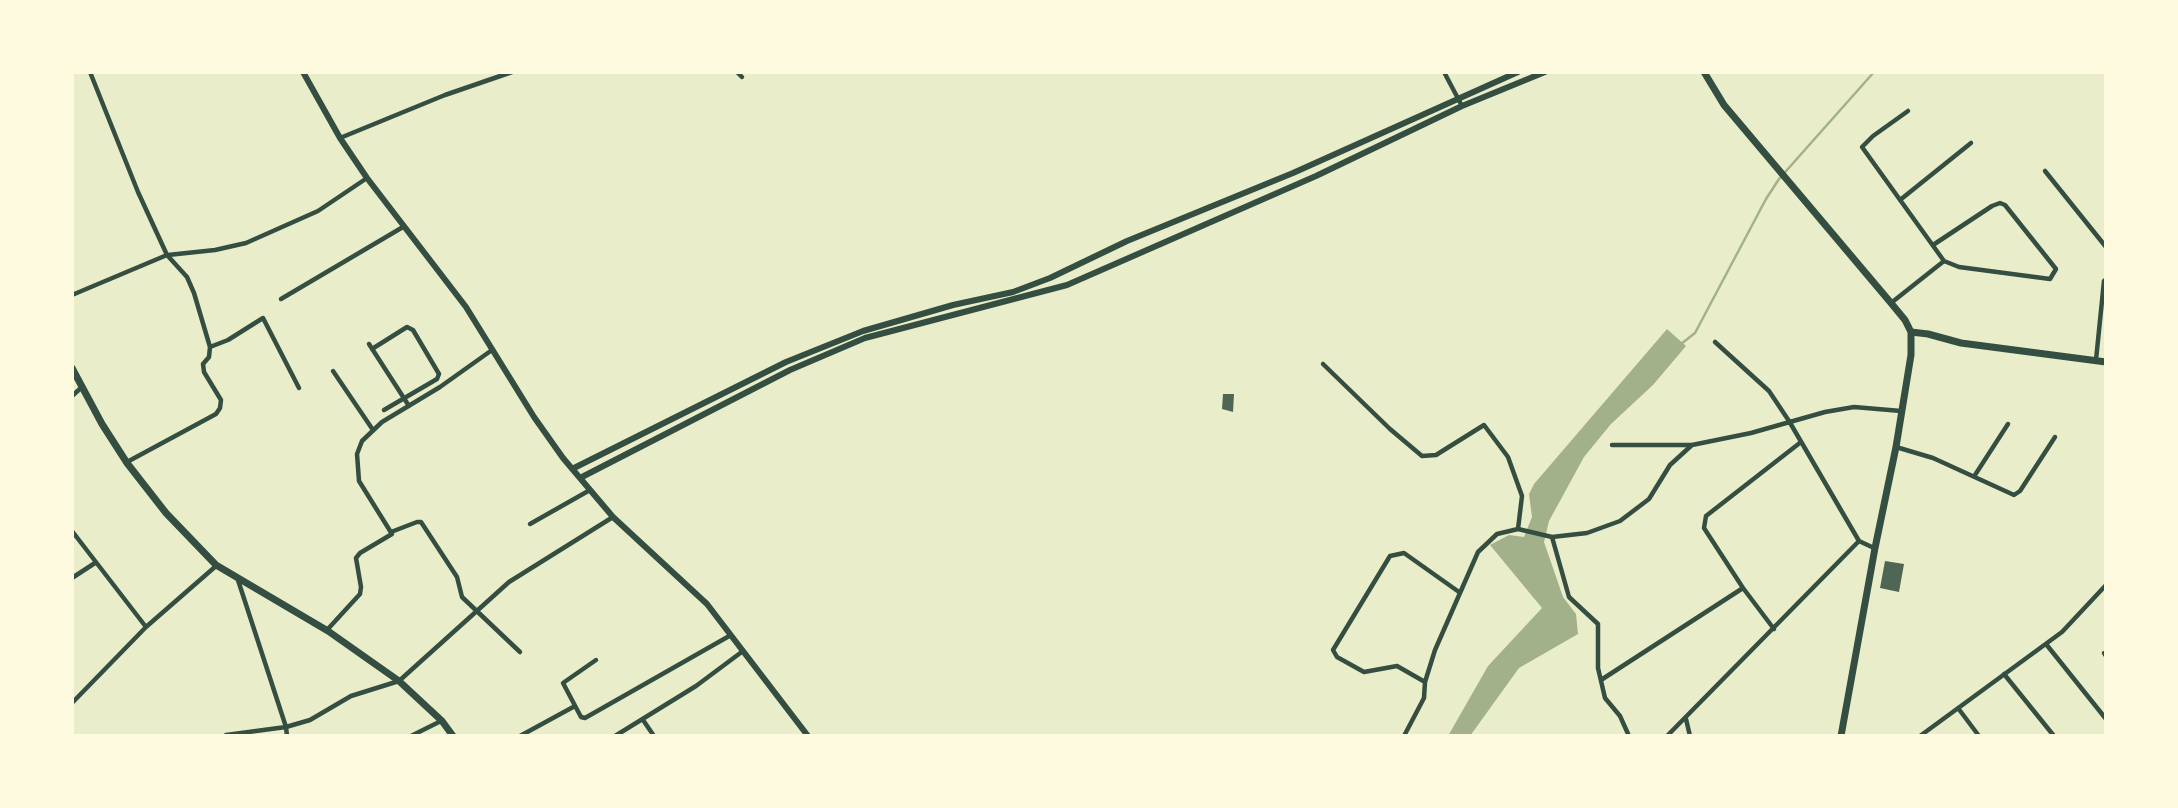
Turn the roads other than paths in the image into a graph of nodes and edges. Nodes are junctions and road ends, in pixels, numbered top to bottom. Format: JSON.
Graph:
{"nodes":[{"id":1,"x":90,"y":72,"type":"edge"},
{"id":2,"x":303,"y":72,"type":"edge"},
{"id":3,"x":512,"y":72,"type":"edge"},
{"id":4,"x":737,"y":72,"type":"edge"},
{"id":5,"x":1444,"y":72,"type":"edge"},
{"id":6,"x":1518,"y":72,"type":"edge"},
{"id":7,"x":1545,"y":72,"type":"edge"},
{"id":8,"x":1704,"y":72,"type":"edge"},
{"id":9,"x":742,"y":77,"type":"dead end"},
{"id":10,"x":1458,"y":97,"type":"junction"},
{"id":11,"x":1462,"y":106,"type":"junction"},
{"id":12,"x":1908,"y":111,"type":"dead end"},
{"id":13,"x":340,"y":138,"type":"junction"},
{"id":14,"x":1971,"y":143,"type":"dead end"},
{"id":15,"x":2045,"y":171,"type":"dead end"},
{"id":16,"x":367,"y":178,"type":"junction"},
{"id":17,"x":1900,"y":201,"type":"junction"},
{"id":18,"x":403,"y":228,"type":"junction"},
{"id":19,"x":1933,"y":245,"type":"junction"},
{"id":20,"x":2106,"y":247,"type":"edge"},
{"id":21,"x":167,"y":255,"type":"junction"},
{"id":22,"x":1944,"y":261,"type":"junction"},
{"id":23,"x":2106,"y":279,"type":"edge"},
{"id":24,"x":72,"y":295,"type":"edge"},
{"id":25,"x":281,"y":299,"type":"dead end"},
{"id":26,"x":1891,"y":303,"type":"junction"},
{"id":27,"x":1911,"y":332,"type":"junction"},
{"id":28,"x":1715,"y":342,"type":"dead end"},
{"id":29,"x":210,"y":347,"type":"junction"},
{"id":30,"x":492,"y":349,"type":"junction"},
{"id":31,"x":2095,"y":361,"type":"junction"},
{"id":32,"x":2106,"y":362,"type":"edge"},
{"id":33,"x":1323,"y":363,"type":"dead end"},
{"id":34,"x":72,"y":368,"type":"edge"},
{"id":35,"x":333,"y":371,"type":"dead end"},
{"id":36,"x":82,"y":387,"type":"junction"},
{"id":37,"x":299,"y":388,"type":"dead end"},
{"id":38,"x":72,"y":396,"type":"edge"},
{"id":39,"x":404,"y":398,"type":"junction"},
{"id":40,"x":408,"y":406,"type":"junction"},
{"id":41,"x":384,"y":411,"type":"dead end"},
{"id":42,"x":1901,"y":411,"type":"junction"},
{"id":43,"x":1789,"y":421,"type":"junction"},
{"id":44,"x":2008,"y":424,"type":"dead end"},
{"id":45,"x":373,"y":430,"type":"junction"},
{"id":46,"x":2055,"y":437,"type":"dead end"},
{"id":47,"x":1801,"y":442,"type":"junction"},
{"id":48,"x":1692,"y":444,"type":"junction"},
{"id":49,"x":1612,"y":445,"type":"dead end"},
{"id":50,"x":1896,"y":447,"type":"junction"},
{"id":51,"x":127,"y":463,"type":"junction"},
{"id":52,"x":572,"y":469,"type":"junction"},
{"id":53,"x":1975,"y":475,"type":"junction"},
{"id":54,"x":580,"y":478,"type":"junction"},
{"id":55,"x":590,"y":490,"type":"junction"},
{"id":56,"x":613,"y":517,"type":"junction"},
{"id":57,"x":530,"y":524,"type":"dead end"},
{"id":58,"x":1518,"y":529,"type":"junction"},
{"id":59,"x":72,"y":531,"type":"edge"},
{"id":60,"x":391,"y":532,"type":"junction"},
{"id":61,"x":1552,"y":537,"type":"junction"},
{"id":62,"x":1859,"y":541,"type":"junction"},
{"id":63,"x":1875,"y":548,"type":"junction"},
{"id":64,"x":95,"y":563,"type":"junction"},
{"id":65,"x":216,"y":565,"type":"junction"},
{"id":66,"x":236,"y":577,"type":"junction"},
{"id":67,"x":72,"y":578,"type":"edge"},
{"id":68,"x":2106,"y":585,"type":"edge"},
{"id":69,"x":1743,"y":588,"type":"junction"},
{"id":70,"x":1460,"y":592,"type":"junction"},
{"id":71,"x":478,"y":611,"type":"junction"},
{"id":72,"x":146,"y":627,"type":"junction"},
{"id":73,"x":1774,"y":628,"type":"junction"},
{"id":74,"x":327,"y":630,"type":"junction"},
{"id":75,"x":731,"y":635,"type":"junction"},
{"id":76,"x":2046,"y":644,"type":"junction"},
{"id":77,"x":743,"y":651,"type":"junction"},
{"id":78,"x":520,"y":652,"type":"dead end"},
{"id":79,"x":596,"y":660,"type":"dead end"},
{"id":80,"x":2004,"y":674,"type":"junction"},
{"id":81,"x":1601,"y":680,"type":"junction"},
{"id":82,"x":399,"y":681,"type":"junction"},
{"id":83,"x":1425,"y":682,"type":"junction"},
{"id":84,"x":72,"y":702,"type":"edge"},
{"id":85,"x":575,"y":706,"type":"junction"},
{"id":86,"x":1958,"y":708,"type":"junction"},
{"id":87,"x":1686,"y":718,"type":"junction"},
{"id":88,"x":2106,"y":719,"type":"edge"},
{"id":89,"x":643,"y":720,"type":"junction"},
{"id":90,"x":442,"y":721,"type":"junction"},
{"id":91,"x":286,"y":727,"type":"junction"},
{"id":92,"x":226,"y":735,"type":"edge"},
{"id":93,"x":287,"y":736,"type":"edge"},
{"id":94,"x":411,"y":736,"type":"edge"},
{"id":95,"x":453,"y":736,"type":"edge"},
{"id":96,"x":520,"y":736,"type":"edge"},
{"id":97,"x":615,"y":736,"type":"edge"},
{"id":98,"x":654,"y":736,"type":"edge"},
{"id":99,"x":808,"y":736,"type":"edge"},
{"id":100,"x":1404,"y":736,"type":"edge"},
{"id":101,"x":1629,"y":736,"type":"edge"},
{"id":102,"x":1667,"y":736,"type":"edge"},
{"id":103,"x":1690,"y":736,"type":"edge"},
{"id":104,"x":1841,"y":736,"type":"edge"},
{"id":105,"x":1920,"y":736,"type":"edge"},
{"id":106,"x":1979,"y":736,"type":"edge"},
{"id":107,"x":2054,"y":736,"type":"edge"}],
"edges":[{"from":1,"to":21,"type":"street"},
{"from":2,"to":13,"type":"street"},
{"from":3,"to":13,"type":"street"},
{"from":4,"to":9,"type":"street"},
{"from":5,"to":10,"type":"street"},
{"from":6,"to":10,"type":"street"},
{"from":7,"to":11,"type":"street"},
{"from":8,"to":26,"type":"main road"},
{"from":10,"to":11,"type":"street"},
{"from":10,"to":52,"type":"street"},
{"from":11,"to":54,"type":"street"},
{"from":12,"to":17,"type":"street"},
{"from":13,"to":16,"type":"street"},
{"from":14,"to":17,"type":"street"},
{"from":15,"to":20,"type":"street"},
{"from":16,"to":18,"type":"street"},
{"from":16,"to":21,"type":"street"},
{"from":17,"to":19,"type":"street"},
{"from":18,"to":25,"type":"street"},
{"from":18,"to":30,"type":"street"},
{"from":19,"to":22,"type":"street"},
{"from":19,"to":22,"type":"street"},
{"from":21,"to":24,"type":"street"},
{"from":21,"to":29,"type":"street"},
{"from":22,"to":26,"type":"street"},
{"from":23,"to":31,"type":"street"},
{"from":26,"to":27,"type":"main road"},
{"from":27,"to":31,"type":"main road"},
{"from":27,"to":42,"type":"main road"},
{"from":28,"to":43,"type":"street"},
{"from":29,"to":37,"type":"street"},
{"from":29,"to":51,"type":"street"},
{"from":30,"to":40,"type":"street"},
{"from":30,"to":52,"type":"street"},
{"from":31,"to":32,"type":"main road"},
{"from":33,"to":58,"type":"street"},
{"from":34,"to":36,"type":"main road"},
{"from":35,"to":45,"type":"street"},
{"from":36,"to":38,"type":"street"},
{"from":36,"to":51,"type":"main road"},
{"from":39,"to":39,"type":"street"},
{"from":39,"to":40,"type":"street"},
{"from":39,"to":41,"type":"street"},
{"from":40,"to":45,"type":"street"},
{"from":42,"to":43,"type":"street"},
{"from":42,"to":50,"type":"main road"},
{"from":43,"to":47,"type":"street"},
{"from":43,"to":48,"type":"street"},
{"from":44,"to":53,"type":"street"},
{"from":45,"to":60,"type":"street"},
{"from":46,"to":53,"type":"street"},
{"from":47,"to":62,"type":"street"},
{"from":47,"to":69,"type":"street"},
{"from":48,"to":49,"type":"street"},
{"from":48,"to":61,"type":"street"},
{"from":50,"to":53,"type":"street"},
{"from":50,"to":63,"type":"main road"},
{"from":51,"to":65,"type":"main road"},
{"from":52,"to":54,"type":"street"},
{"from":54,"to":55,"type":"street"},
{"from":55,"to":56,"type":"street"},
{"from":55,"to":57,"type":"street"},
{"from":56,"to":71,"type":"street"},
{"from":56,"to":75,"type":"street"},
{"from":58,"to":61,"type":"street"},
{"from":58,"to":70,"type":"street"},
{"from":59,"to":64,"type":"street"},
{"from":60,"to":71,"type":"street"},
{"from":60,"to":74,"type":"street"},
{"from":61,"to":81,"type":"street"},
{"from":62,"to":63,"type":"street"},
{"from":62,"to":73,"type":"street"},
{"from":63,"to":104,"type":"main road"},
{"from":64,"to":67,"type":"street"},
{"from":64,"to":72,"type":"street"},
{"from":65,"to":66,"type":"main road"},
{"from":65,"to":72,"type":"street"},
{"from":66,"to":74,"type":"main road"},
{"from":66,"to":91,"type":"street"},
{"from":68,"to":76,"type":"street"},
{"from":69,"to":73,"type":"street"},
{"from":69,"to":81,"type":"street"},
{"from":70,"to":83,"type":"street"},
{"from":70,"to":83,"type":"street"},
{"from":71,"to":78,"type":"street"},
{"from":71,"to":82,"type":"street"},
{"from":72,"to":84,"type":"street"},
{"from":73,"to":87,"type":"street"},
{"from":74,"to":82,"type":"main road"},
{"from":75,"to":77,"type":"street"},
{"from":75,"to":85,"type":"street"},
{"from":76,"to":80,"type":"street"},
{"from":76,"to":88,"type":"street"},
{"from":77,"to":89,"type":"street"},
{"from":77,"to":99,"type":"street"},
{"from":79,"to":85,"type":"street"},
{"from":80,"to":86,"type":"street"},
{"from":80,"to":107,"type":"street"},
{"from":81,"to":101,"type":"street"},
{"from":82,"to":90,"type":"main road"},
{"from":82,"to":91,"type":"street"},
{"from":83,"to":100,"type":"street"},
{"from":85,"to":96,"type":"street"},
{"from":86,"to":105,"type":"street"},
{"from":86,"to":106,"type":"street"},
{"from":87,"to":102,"type":"street"},
{"from":87,"to":103,"type":"street"},
{"from":89,"to":97,"type":"street"},
{"from":89,"to":98,"type":"street"},
{"from":90,"to":94,"type":"street"},
{"from":90,"to":95,"type":"main road"},
{"from":91,"to":92,"type":"street"},
{"from":91,"to":93,"type":"street"}]}
